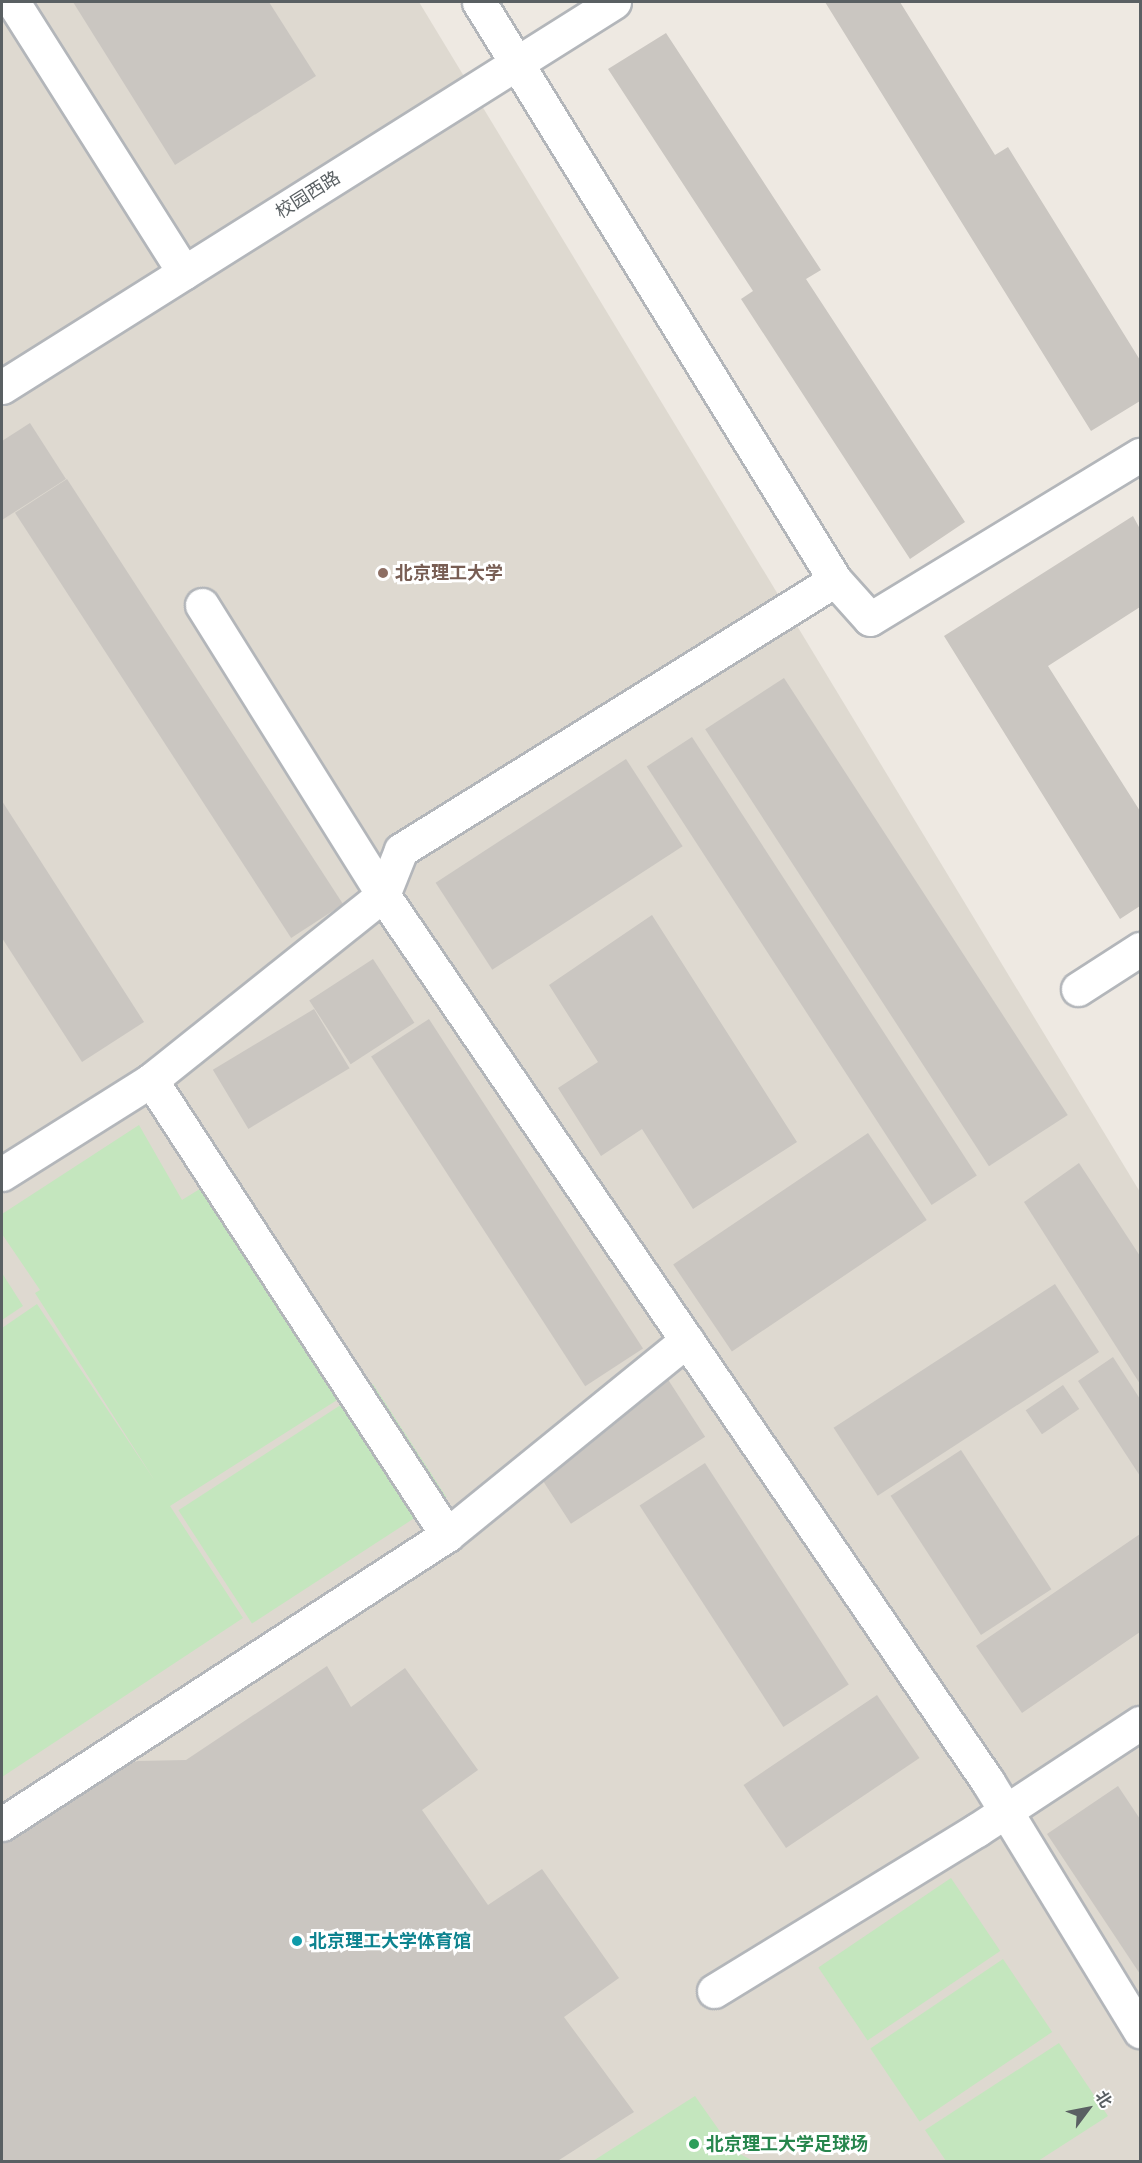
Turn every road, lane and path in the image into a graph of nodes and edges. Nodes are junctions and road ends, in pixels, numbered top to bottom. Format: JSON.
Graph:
{"nodes":[{"id":1,"x":13,"y":2,"type":"edge"},
{"id":2,"x":479,"y":2,"type":"edge"},
{"id":3,"x":614,"y":2,"type":"edge"},
{"id":4,"x":518,"y":64,"type":"junction"},
{"id":5,"x":184,"y":273,"type":"junction"},
{"id":6,"x":2,"y":387,"type":"edge"},
{"id":7,"x":1140,"y":455,"type":"edge"},
{"id":8,"x":836,"y":580,"type":"junction"},
{"id":9,"x":202,"y":605,"type":"dead end"},
{"id":10,"x":383,"y":895,"type":"junction"},
{"id":11,"x":1140,"y":949,"type":"edge"},
{"id":12,"x":1078,"y":989,"type":"dead end"},
{"id":13,"x":150,"y":1080,"type":"junction"},
{"id":14,"x":2,"y":1174,"type":"edge"},
{"id":15,"x":687,"y":1340,"type":"junction"},
{"id":16,"x":447,"y":1535,"type":"junction"},
{"id":17,"x":1140,"y":1724,"type":"edge"},
{"id":18,"x":1005,"y":1809,"type":"junction"},
{"id":19,"x":2,"y":1824,"type":"edge"},
{"id":20,"x":714,"y":1991,"type":"dead end"},
{"id":21,"x":1140,"y":2031,"type":"edge"}],
"edges":[{"from":1,"to":5,"type":"street"},
{"from":2,"to":4,"type":"street"},
{"from":3,"to":4,"type":"street","name":"校园西路"},
{"from":4,"to":5,"type":"street","name":"校园西路"},
{"from":4,"to":8,"type":"street"},
{"from":5,"to":6,"type":"street","name":"校园西路"},
{"from":7,"to":8,"type":"street"},
{"from":8,"to":10,"type":"street"},
{"from":9,"to":10,"type":"street"},
{"from":10,"to":13,"type":"street"},
{"from":10,"to":15,"type":"street"},
{"from":11,"to":12,"type":"street"},
{"from":13,"to":14,"type":"street"},
{"from":13,"to":16,"type":"street"},
{"from":15,"to":16,"type":"street"},
{"from":15,"to":18,"type":"street"},
{"from":16,"to":19,"type":"street"},
{"from":17,"to":18,"type":"street"},
{"from":18,"to":20,"type":"street"},
{"from":18,"to":21,"type":"street"}]}
